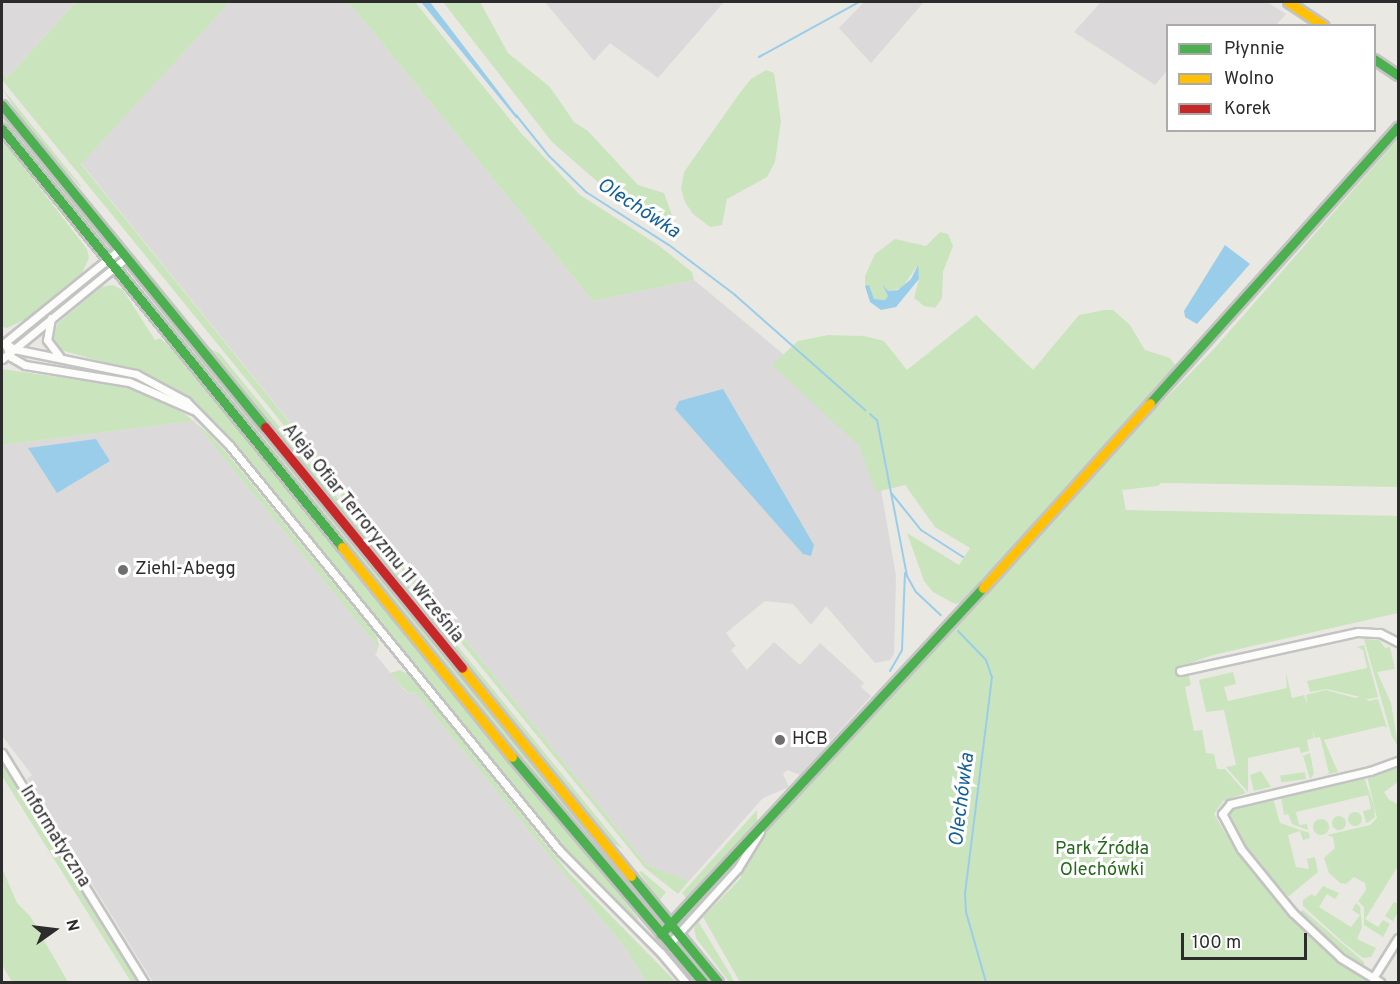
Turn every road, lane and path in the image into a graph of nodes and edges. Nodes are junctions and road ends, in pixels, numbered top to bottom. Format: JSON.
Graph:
{"nodes":[{"id":1,"x":1288,"y":2,"type":"edge"},
{"id":2,"x":1321,"y":24,"type":"edge"},
{"id":3,"x":1376,"y":60,"type":"edge"},
{"id":4,"x":1398,"y":75,"type":"edge"},
{"id":5,"x":2,"y":105,"type":"edge"},
{"id":6,"x":1398,"y":127,"type":"edge"},
{"id":7,"x":2,"y":129,"type":"edge"},
{"id":8,"x":119,"y":250,"type":"junction"},
{"id":9,"x":126,"y":258,"type":"junction"},
{"id":10,"x":107,"y":259,"type":"junction"},
{"id":11,"x":114,"y":267,"type":"junction"},
{"id":12,"x":52,"y":318,"type":"junction"},
{"id":13,"x":3,"y":344,"type":"edge"},
{"id":14,"x":11,"y":351,"type":"junction"},
{"id":15,"x":61,"y":358,"type":"junction"},
{"id":16,"x":2,"y":359,"type":"edge"},
{"id":17,"x":195,"y":411,"type":"junction"},
{"id":18,"x":1398,"y":642,"type":"edge"},
{"id":19,"x":1180,"y":671,"type":"dead end"},
{"id":20,"x":2,"y":753,"type":"edge"},
{"id":21,"x":1398,"y":761,"type":"edge"},
{"id":22,"x":761,"y":830,"type":"junction"},
{"id":23,"x":672,"y":923,"type":"junction"},
{"id":24,"x":680,"y":933,"type":"junction"},
{"id":25,"x":661,"y":934,"type":"junction"},
{"id":26,"x":1398,"y":938,"type":"edge"},
{"id":27,"x":670,"y":944,"type":"junction"},
{"id":28,"x":1376,"y":980,"type":"edge"},
{"id":29,"x":144,"y":982,"type":"edge"},
{"id":30,"x":685,"y":982,"type":"edge"},
{"id":31,"x":703,"y":982,"type":"edge"},
{"id":32,"x":718,"y":982,"type":"edge"}],
"edges":[{"from":1,"to":2,"type":"street"},
{"from":3,"to":4,"type":"street"},
{"from":5,"to":8,"type":"street","name":"Aleja Ofiar Terroryzmu 11 Września"},
{"from":6,"to":22,"type":"street"},
{"from":7,"to":10,"type":"street","name":"Aleja Ofiar Terroryzmu 11 Września"},
{"from":8,"to":9,"type":"street","name":"Aleja Ofiar Terroryzmu 11 Września"},
{"from":8,"to":10,"type":"street"},
{"from":9,"to":11,"type":"street"},
{"from":9,"to":23,"type":"street","name":"Aleja Ofiar Terroryzmu 11 Września"},
{"from":10,"to":11,"type":"street","name":"Aleja Ofiar Terroryzmu 11 Września"},
{"from":10,"to":13,"type":"street"},
{"from":11,"to":12,"type":"street"},
{"from":11,"to":25,"type":"street","name":"Aleja Ofiar Terroryzmu 11 Września"},
{"from":12,"to":14,"type":"street"},
{"from":12,"to":15,"type":"street"},
{"from":13,"to":14,"type":"street"},
{"from":14,"to":15,"type":"street"},
{"from":14,"to":16,"type":"street"},
{"from":14,"to":17,"type":"street"},
{"from":15,"to":17,"type":"street"},
{"from":17,"to":30,"type":"street"},
{"from":18,"to":19,"type":"street"},
{"from":20,"to":29,"type":"street","name":"Informatyczna"},
{"from":21,"to":28,"type":"street"},
{"from":22,"to":23,"type":"street"},
{"from":22,"to":24,"type":"street"},
{"from":23,"to":24,"type":"street","name":"Aleja Ofiar Terroryzmu 11 Września"},
{"from":23,"to":25,"type":"street"},
{"from":24,"to":27,"type":"street"},
{"from":24,"to":32,"type":"street","name":"Aleja Ofiar Terroryzmu 11 Września"},
{"from":25,"to":27,"type":"street","name":"Aleja Ofiar Terroryzmu 11 Września"},
{"from":26,"to":28,"type":"street"},
{"from":27,"to":31,"type":"street","name":"Aleja Ofiar Terroryzmu 11 Września"}]}
